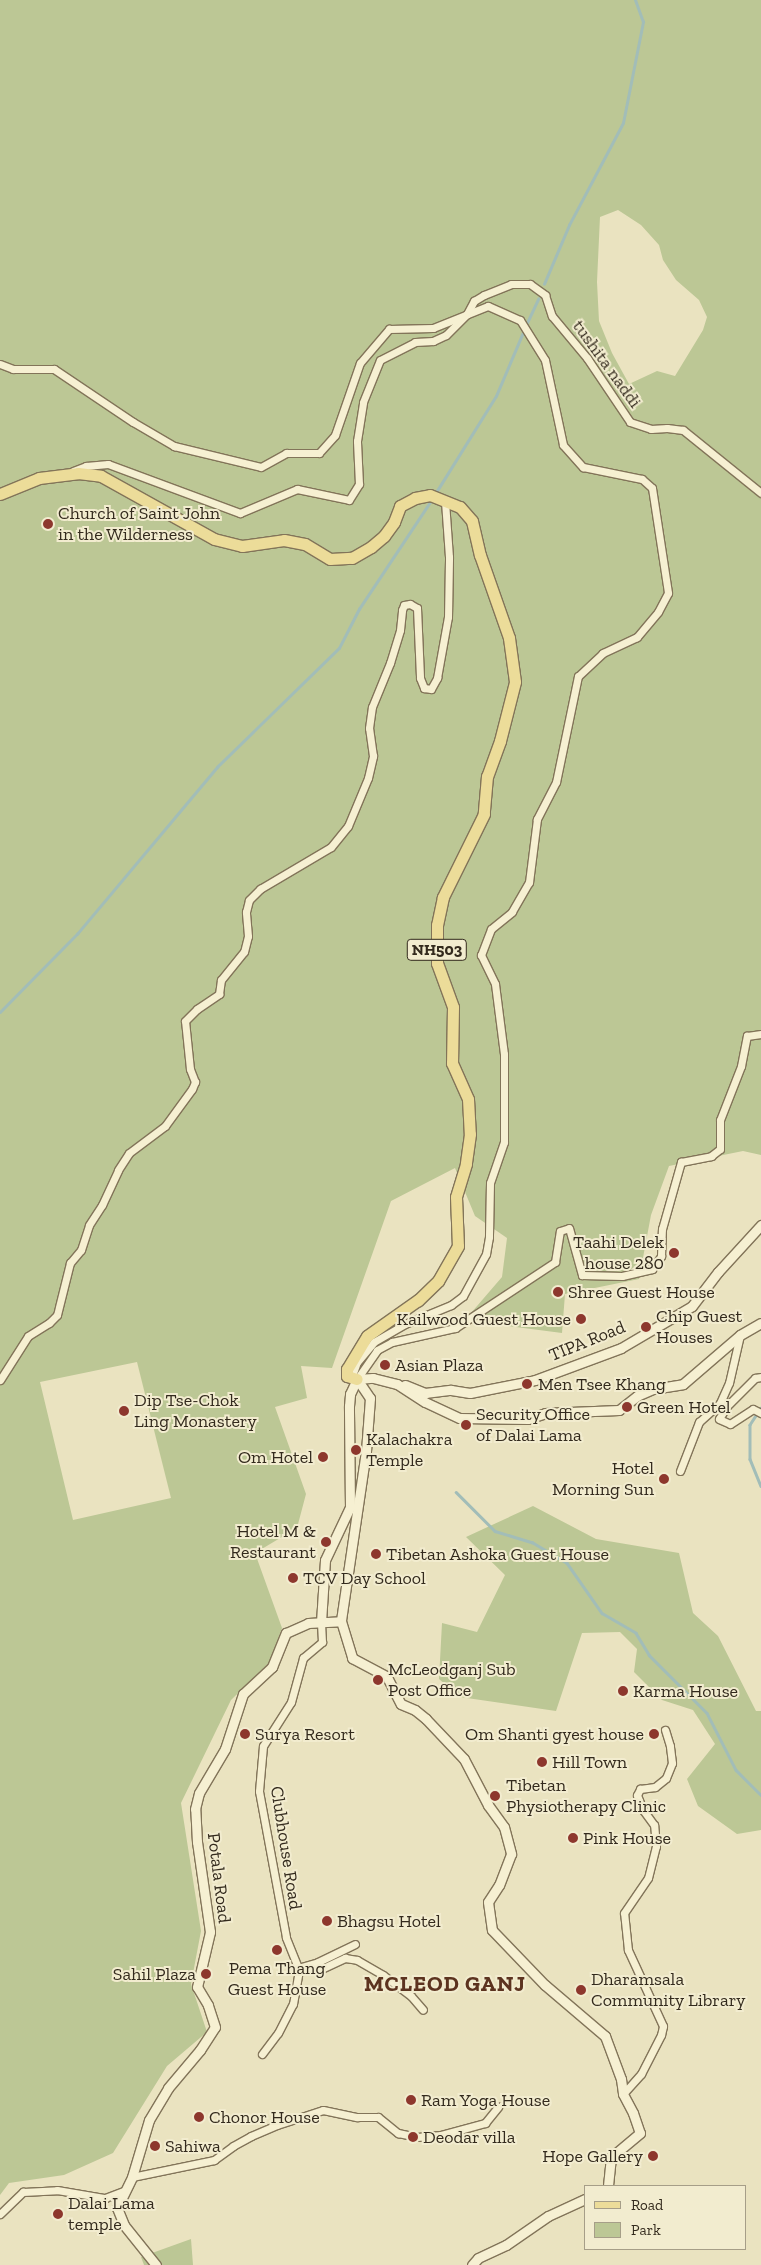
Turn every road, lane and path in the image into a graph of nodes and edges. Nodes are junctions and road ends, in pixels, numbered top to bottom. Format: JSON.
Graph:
{"nodes":[{"id":1,"x":467,"y":314,"type":"junction"},
{"id":2,"x":0,"y":364,"type":"edge"},
{"id":3,"x":64,"y":475,"type":"junction"},
{"id":4,"x":761,"y":493,"type":"edge"},
{"id":5,"x":0,"y":494,"type":"edge"},
{"id":6,"x":438,"y":498,"type":"junction"},
{"id":7,"x":761,"y":1034,"type":"edge"},
{"id":8,"x":761,"y":1225,"type":"edge"},
{"id":9,"x":761,"y":1323,"type":"edge"},
{"id":10,"x":740,"y":1335,"type":"junction"},
{"id":11,"x":761,"y":1377,"type":"edge"},
{"id":12,"x":357,"y":1379,"type":"junction"},
{"id":13,"x":0,"y":1380,"type":"edge"},
{"id":14,"x":383,"y":1381,"type":"junction"},
{"id":15,"x":759,"y":1411,"type":"edge"},
{"id":16,"x":680,"y":1471,"type":"dead end"},
{"id":17,"x":341,"y":1621,"type":"junction"},
{"id":18,"x":321,"y":1622,"type":"junction"},
{"id":19,"x":665,"y":1730,"type":"dead end"},
{"id":20,"x":355,"y":1944,"type":"dead end"},
{"id":21,"x":299,"y":1969,"type":"junction"},
{"id":22,"x":423,"y":2010,"type":"dead end"},
{"id":23,"x":262,"y":2054,"type":"dead end"},
{"id":24,"x":623,"y":2094,"type":"junction"},
{"id":25,"x":498,"y":2107,"type":"dead end"},
{"id":26,"x":132,"y":2177,"type":"junction"},
{"id":27,"x":608,"y":2185,"type":"edge"},
{"id":28,"x":123,"y":2191,"type":"junction"},
{"id":29,"x":584,"y":2199,"type":"edge"},
{"id":30,"x":0,"y":2214,"type":"edge"},
{"id":31,"x":156,"y":2265,"type":"edge"},
{"id":32,"x":472,"y":2265,"type":"edge"}],
"edges":[{"from":1,"to":2,"type":"street"},
{"from":1,"to":3,"type":"street","name":"tushita naddi"},
{"from":1,"to":4,"type":"street","name":"tushita naddi"},
{"from":1,"to":12,"type":"street"},
{"from":3,"to":5,"type":"main road"},
{"from":3,"to":6,"type":"main road"},
{"from":6,"to":12,"type":"main road","number":"NH503"},
{"from":6,"to":13,"type":"street"},
{"from":7,"to":12,"type":"street"},
{"from":8,"to":14,"type":"street","name":"TIPA Road"},
{"from":9,"to":10,"type":"street"},
{"from":10,"to":14,"type":"street"},
{"from":10,"to":16,"type":"street"},
{"from":11,"to":15,"type":"street"},
{"from":12,"to":14,"type":"street"},
{"from":12,"to":17,"type":"street"},
{"from":12,"to":18,"type":"street"},
{"from":17,"to":18,"type":"street"},
{"from":17,"to":24,"type":"street"},
{"from":18,"to":21,"type":"street","name":"Clubhouse Road"},
{"from":18,"to":26,"type":"street","name":"Potala Road"},
{"from":19,"to":24,"type":"street"},
{"from":20,"to":21,"type":"street"},
{"from":21,"to":22,"type":"street"},
{"from":21,"to":23,"type":"street"},
{"from":24,"to":27,"type":"street"},
{"from":25,"to":26,"type":"street"},
{"from":26,"to":28,"type":"street","name":"Potala Road"},
{"from":28,"to":30,"type":"street"},
{"from":28,"to":31,"type":"street","name":"Potala Road"},
{"from":29,"to":32,"type":"street"}]}
